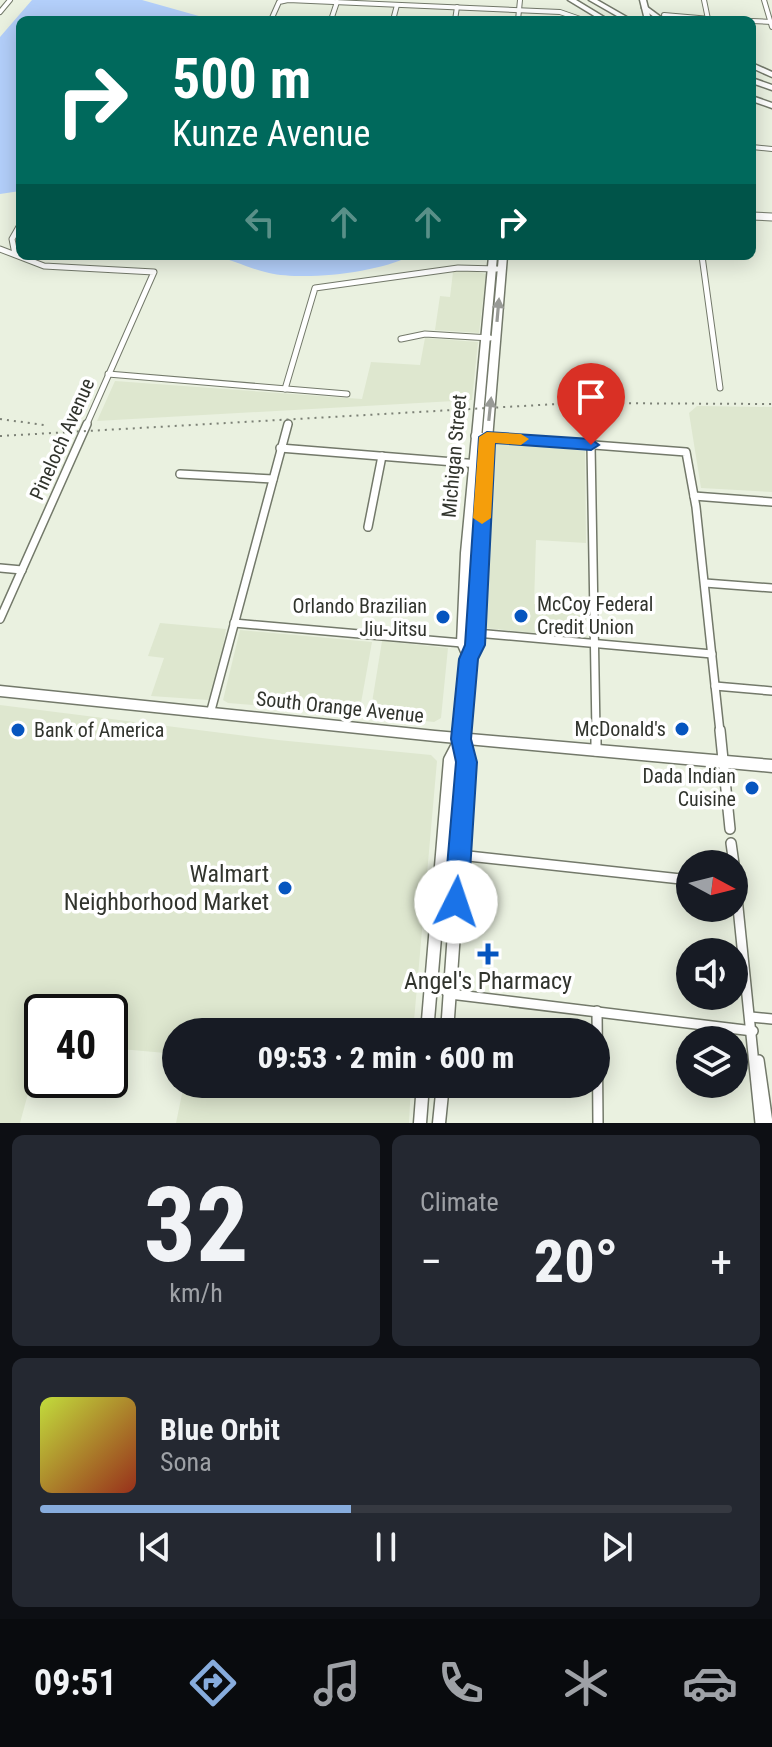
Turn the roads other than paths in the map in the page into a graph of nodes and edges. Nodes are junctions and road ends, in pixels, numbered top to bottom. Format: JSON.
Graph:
{"nodes":[{"id":1,"x":10,"y":0,"type":"edge"},
{"id":2,"x":288,"y":0,"type":"edge"},
{"id":3,"x":520,"y":0,"type":"edge"},
{"id":4,"x":571,"y":0,"type":"edge"},
{"id":5,"x":583,"y":0,"type":"edge"},
{"id":6,"x":592,"y":0,"type":"edge"},
{"id":7,"x":605,"y":0,"type":"edge"},
{"id":8,"x":764,"y":0,"type":"edge"},
{"id":9,"x":337,"y":2,"type":"junction"},
{"id":10,"x":644,"y":4,"type":"edge"},
{"id":11,"x":397,"y":5,"type":"junction"},
{"id":12,"x":457,"y":7,"type":"junction"},
{"id":13,"x":519,"y":11,"type":"junction"},
{"id":14,"x":0,"y":12,"type":"edge"},
{"id":15,"x":273,"y":16,"type":"edge"},
{"id":16,"x":332,"y":16,"type":"edge"},
{"id":17,"x":394,"y":16,"type":"edge"},
{"id":18,"x":456,"y":16,"type":"edge"},
{"id":19,"x":518,"y":16,"type":"edge"},
{"id":20,"x":577,"y":16,"type":"edge"},
{"id":21,"x":599,"y":16,"type":"edge"},
{"id":22,"x":612,"y":16,"type":"edge"},
{"id":23,"x":632,"y":16,"type":"edge"},
{"id":24,"x":634,"y":16,"type":"edge"},
{"id":25,"x":660,"y":16,"type":"edge"},
{"id":26,"x":772,"y":24,"type":"edge"},
{"id":27,"x":16,"y":232,"type":"edge"},
{"id":28,"x":12,"y":239,"type":"junction"},
{"id":29,"x":0,"y":248,"type":"edge"},
{"id":30,"x":15,"y":254,"type":"joint"},
{"id":31,"x":30,"y":260,"type":"edge"},
{"id":32,"x":492,"y":260,"type":"edge"},
{"id":33,"x":503,"y":260,"type":"edge"},
{"id":34,"x":703,"y":260,"type":"edge"},
{"id":35,"x":491,"y":267,"type":"junction"},
{"id":36,"x":501,"y":274,"type":"junction"},
{"id":37,"x":484,"y":338,"type":"junction"},
{"id":38,"x":401,"y":339,"type":"dead end"},
{"id":39,"x":496,"y":339,"type":"junction"},
{"id":40,"x":108,"y":374,"type":"junction"},
{"id":41,"x":720,"y":388,"type":"dead end"},
{"id":42,"x":285,"y":389,"type":"junction"},
{"id":43,"x":347,"y":394,"type":"dead end"},
{"id":44,"x":288,"y":423,"type":"dead end"},
{"id":45,"x":475,"y":436,"type":"junction"},
{"id":46,"x":487,"y":437,"type":"junction"},
{"id":47,"x":591,"y":445,"type":"junction"},
{"id":48,"x":280,"y":448,"type":"junction"},
{"id":49,"x":382,"y":456,"type":"junction"},
{"id":50,"x":472,"y":463,"type":"junction"},
{"id":51,"x":485,"y":464,"type":"junction"},
{"id":52,"x":180,"y":474,"type":"dead end"},
{"id":53,"x":273,"y":479,"type":"junction"},
{"id":54,"x":694,"y":496,"type":"junction"},
{"id":55,"x":772,"y":502,"type":"edge"},
{"id":56,"x":368,"y":527,"type":"dead end"},
{"id":57,"x":466,"y":553,"type":"junction"},
{"id":58,"x":480,"y":554,"type":"junction"},
{"id":59,"x":0,"y":568,"type":"edge"},
{"id":60,"x":22,"y":570,"type":"junction"},
{"id":61,"x":705,"y":583,"type":"junction"},
{"id":62,"x":772,"y":588,"type":"edge"},
{"id":63,"x":0,"y":619,"type":"edge"},
{"id":64,"x":463,"y":622,"type":"junction"},
{"id":65,"x":234,"y":623,"type":"junction"},
{"id":66,"x":476,"y":633,"type":"junction"},
{"id":67,"x":462,"y":643,"type":"junction"},
{"id":68,"x":594,"y":643,"type":"junction"},
{"id":69,"x":712,"y":654,"type":"junction"},
{"id":70,"x":469,"y":659,"type":"junction"},
{"id":71,"x":715,"y":686,"type":"junction"},
{"id":72,"x":0,"y":691,"type":"edge"},
{"id":73,"x":772,"y":691,"type":"edge"},
{"id":74,"x":210,"y":714,"type":"junction"},
{"id":75,"x":461,"y":739,"type":"junction"},
{"id":76,"x":596,"y":751,"type":"junction"},
{"id":77,"x":723,"y":762,"type":"junction"},
{"id":78,"x":772,"y":766,"type":"edge"},
{"id":79,"x":730,"y":829,"type":"dead end"},
{"id":80,"x":731,"y":843,"type":"dead end"},
{"id":81,"x":732,"y":850,"type":"edge"},
{"id":82,"x":459,"y":855,"type":"junction"},
{"id":83,"x":676,"y":878,"type":"edge"},
{"id":84,"x":740,"y":922,"type":"edge"},
{"id":85,"x":431,"y":980,"type":"junction"},
{"id":86,"x":450,"y":994,"type":"junction"},
{"id":87,"x":597,"y":1011,"type":"junction"},
{"id":88,"x":751,"y":1017,"type":"junction"},
{"id":89,"x":428,"y":1018,"type":"edge"},
{"id":90,"x":448,"y":1018,"type":"edge"},
{"id":91,"x":772,"y":1019,"type":"edge"},
{"id":92,"x":753,"y":1031,"type":"junction"},
{"id":93,"x":422,"y":1098,"type":"edge"},
{"id":94,"x":442,"y":1098,"type":"edge"},
{"id":95,"x":420,"y":1123,"type":"edge"},
{"id":96,"x":439,"y":1123,"type":"edge"},
{"id":97,"x":598,"y":1123,"type":"edge"},
{"id":98,"x":760,"y":1123,"type":"edge"},
{"id":99,"x":768,"y":1123,"type":"edge"}],
"edges":[{"from":1,"to":14,"type":"street"},
{"from":2,"to":9,"type":"street"},
{"from":2,"to":15,"type":"street"},
{"from":3,"to":13,"type":"street"},
{"from":4,"to":21,"type":"highway"},
{"from":5,"to":22,"type":"highway"},
{"from":6,"to":23,"type":"highway"},
{"from":7,"to":24,"type":"highway"},
{"from":8,"to":26,"type":"street"},
{"from":9,"to":11,"type":"street"},
{"from":9,"to":16,"type":"street"},
{"from":10,"to":25,"type":"highway"},
{"from":11,"to":12,"type":"street"},
{"from":11,"to":17,"type":"street"},
{"from":12,"to":13,"type":"street"},
{"from":12,"to":18,"type":"street"},
{"from":13,"to":19,"type":"street"},
{"from":13,"to":20,"type":"street"},
{"from":27,"to":28,"type":"street"},
{"from":28,"to":29,"type":"street"},
{"from":28,"to":30,"type":"street"},
{"from":29,"to":30,"type":"street"},
{"from":31,"to":40,"type":"street","name":"Pineloch Avenue"},
{"from":32,"to":35,"type":"main road","name":"Michigan Street"},
{"from":33,"to":36,"type":"main road","name":"Michigan Street"},
{"from":34,"to":41,"type":"street"},
{"from":35,"to":36,"type":"street"},
{"from":35,"to":37,"type":"main road","name":"Michigan Street"},
{"from":35,"to":42,"type":"street"},
{"from":39,"to":36,"type":"main road","name":"Michigan Street","one_way":true},
{"from":37,"to":38,"type":"street"},
{"from":37,"to":39,"type":"street"},
{"from":37,"to":45,"type":"main road","name":"Michigan Street"},
{"from":46,"to":39,"type":"main road","name":"Michigan Street","one_way":true},
{"from":40,"to":42,"type":"street"},
{"from":40,"to":60,"type":"street","name":"Pineloch Avenue"},
{"from":42,"to":43,"type":"street"},
{"from":44,"to":48,"type":"street"},
{"from":45,"to":46,"type":"street"},
{"from":45,"to":50,"type":"main road","name":"Michigan Street"},
{"from":46,"to":47,"type":"street"},
{"from":46,"to":51,"type":"main road","name":"Michigan Street"},
{"from":47,"to":54,"type":"street"},
{"from":47,"to":68,"type":"street"},
{"from":48,"to":49,"type":"street"},
{"from":48,"to":53,"type":"street"},
{"from":49,"to":50,"type":"street"},
{"from":49,"to":56,"type":"street"},
{"from":50,"to":51,"type":"street"},
{"from":50,"to":57,"type":"main road","name":"Michigan Street"},
{"from":51,"to":58,"type":"main road","name":"Michigan Street"},
{"from":52,"to":53,"type":"street"},
{"from":53,"to":65,"type":"street"},
{"from":54,"to":55,"type":"street"},
{"from":54,"to":61,"type":"street"},
{"from":57,"to":58,"type":"main road"},
{"from":57,"to":64,"type":"main road","name":"Michigan Street"},
{"from":58,"to":66,"type":"main road","name":"Michigan Street"},
{"from":59,"to":60,"type":"street"},
{"from":60,"to":63,"type":"street","name":"Pineloch Avenue"},
{"from":61,"to":62,"type":"street"},
{"from":61,"to":69,"type":"street"},
{"from":64,"to":66,"type":"main road"},
{"from":64,"to":67,"type":"main road","name":"Michigan Street"},
{"from":65,"to":67,"type":"street"},
{"from":65,"to":74,"type":"street"},
{"from":66,"to":68,"type":"street"},
{"from":66,"to":70,"type":"main road","name":"Michigan Street"},
{"from":67,"to":70,"type":"main road","name":"Michigan Street"},
{"from":68,"to":69,"type":"street"},
{"from":68,"to":76,"type":"street"},
{"from":69,"to":71,"type":"street"},
{"from":70,"to":75,"type":"main road","name":"Michigan Street"},
{"from":71,"to":73,"type":"street"},
{"from":71,"to":77,"type":"street"},
{"from":72,"to":74,"type":"main road","name":"South Orange Avenue"},
{"from":74,"to":75,"type":"main road","name":"South Orange Avenue"},
{"from":75,"to":76,"type":"main road","name":"South Orange Avenue"},
{"from":75,"to":82,"type":"street","name":"Michigan Street"},
{"from":75,"to":85,"type":"street","name":"Michigan Street"},
{"from":76,"to":77,"type":"main road","name":"South Orange Avenue"},
{"from":77,"to":78,"type":"main road","name":"South Orange Avenue"},
{"from":77,"to":79,"type":"street"},
{"from":80,"to":81,"type":"street"},
{"from":82,"to":83,"type":"street"},
{"from":82,"to":86,"type":"street","name":"Michigan Street"},
{"from":84,"to":88,"type":"street"},
{"from":85,"to":86,"type":"street"},
{"from":85,"to":89,"type":"street","name":"Michigan Street"},
{"from":86,"to":87,"type":"street"},
{"from":86,"to":90,"type":"street","name":"Michigan Street"},
{"from":87,"to":92,"type":"street"},
{"from":87,"to":97,"type":"street"},
{"from":88,"to":91,"type":"street"},
{"from":88,"to":92,"type":"street"},
{"from":92,"to":98,"type":"street"},
{"from":92,"to":99,"type":"street"},
{"from":93,"to":95,"type":"street"},
{"from":94,"to":96,"type":"street"}]}
